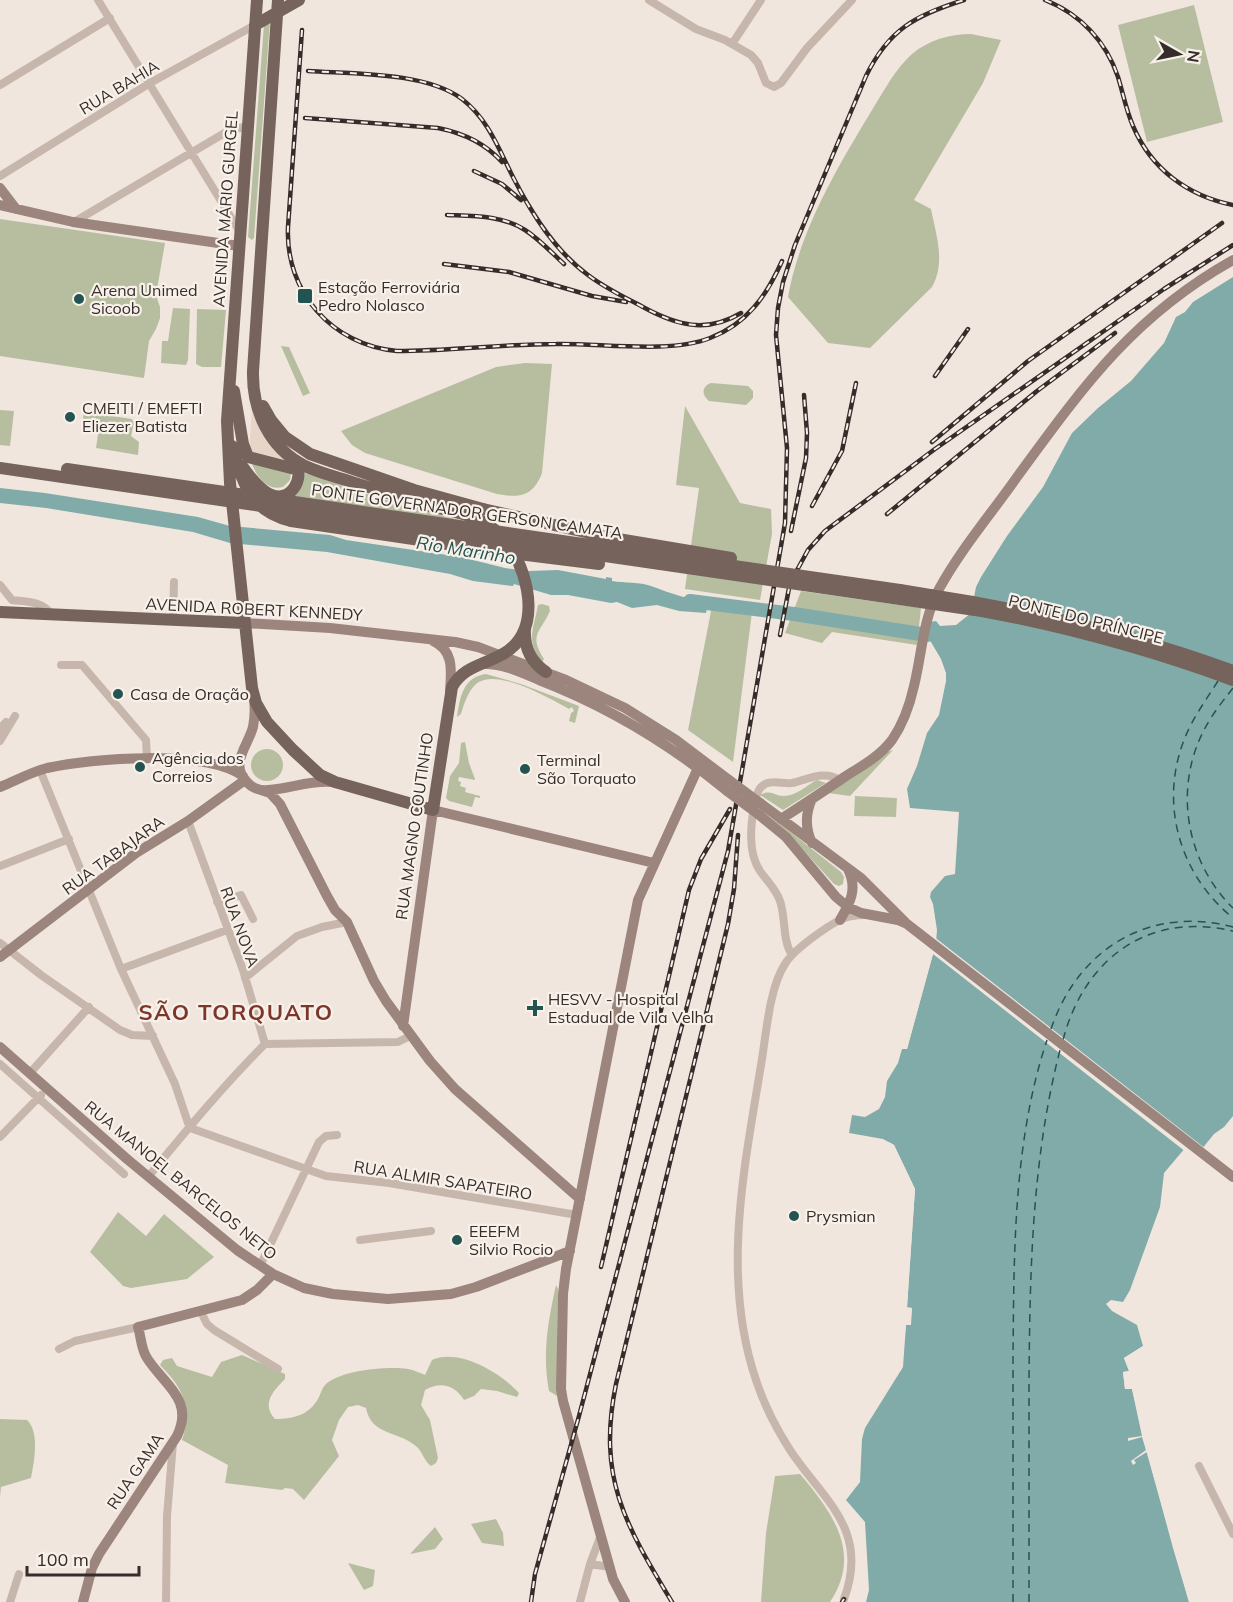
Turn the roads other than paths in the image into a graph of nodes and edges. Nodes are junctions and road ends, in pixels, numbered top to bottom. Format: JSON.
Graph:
{"nodes":[{"id":1,"x":98,"y":0,"type":"edge"},
{"id":2,"x":257,"y":0,"type":"edge"},
{"id":3,"x":299,"y":0,"type":"edge"},
{"id":4,"x":649,"y":0,"type":"edge"},
{"id":5,"x":761,"y":0,"type":"edge"},
{"id":6,"x":852,"y":0,"type":"edge"},
{"id":7,"x":278,"y":6,"type":"edge"},
{"id":8,"x":110,"y":18,"type":"junction"},
{"id":9,"x":255,"y":25,"type":"junction"},
{"id":10,"x":732,"y":44,"type":"junction"},
{"id":11,"x":150,"y":83,"type":"junction"},
{"id":12,"x":0,"y":85,"type":"edge"},
{"id":13,"x":248,"y":126,"type":"junction"},
{"id":14,"x":190,"y":153,"type":"junction"},
{"id":15,"x":0,"y":176,"type":"edge"},
{"id":16,"x":0,"y":188,"type":"edge"},
{"id":17,"x":0,"y":206,"type":"edge"},
{"id":18,"x":16,"y":209,"type":"junction"},
{"id":19,"x":73,"y":222,"type":"junction"},
{"id":20,"x":240,"y":232,"type":"junction"},
{"id":21,"x":263,"y":243,"type":"junction"},
{"id":22,"x":239,"y":246,"type":"junction"},
{"id":23,"x":1233,"y":260,"type":"edge"},
{"id":24,"x":254,"y":365,"type":"junction"},
{"id":25,"x":230,"y":375,"type":"junction"},
{"id":26,"x":227,"y":421,"type":"junction"},
{"id":27,"x":242,"y":429,"type":"junction"},
{"id":28,"x":235,"y":455,"type":"junction"},
{"id":29,"x":0,"y":460,"type":"edge"},
{"id":30,"x":296,"y":462,"type":"junction"},
{"id":31,"x":0,"y":468,"type":"edge"},
{"id":32,"x":750,"y":578,"type":"junction"},
{"id":33,"x":174,"y":582,"type":"dead end"},
{"id":34,"x":0,"y":585,"type":"edge"},
{"id":35,"x":900,"y":590,"type":"junction"},
{"id":36,"x":929,"y":604,"type":"junction"},
{"id":37,"x":0,"y":612,"type":"edge"},
{"id":38,"x":52,"y":616,"type":"junction"},
{"id":39,"x":173,"y":620,"type":"junction"},
{"id":40,"x":244,"y":623,"type":"junction"},
{"id":41,"x":525,"y":628,"type":"junction"},
{"id":42,"x":431,"y":640,"type":"junction"},
{"id":43,"x":501,"y":655,"type":"junction"},
{"id":44,"x":61,"y":665,"type":"dead end"},
{"id":45,"x":473,"y":667,"type":"junction"},
{"id":46,"x":1233,"y":670,"type":"edge"},
{"id":47,"x":546,"y":672,"type":"junction"},
{"id":48,"x":1233,"y":680,"type":"edge"},
{"id":49,"x":253,"y":696,"type":"junction"},
{"id":50,"x":449,"y":698,"type":"junction"},
{"id":51,"x":15,"y":716,"type":"dead end"},
{"id":52,"x":6,"y":722,"type":"dead end"},
{"id":53,"x":0,"y":729,"type":"edge"},
{"id":54,"x":0,"y":741,"type":"edge"},
{"id":55,"x":242,"y":752,"type":"junction"},
{"id":56,"x":147,"y":759,"type":"junction"},
{"id":57,"x":210,"y":763,"type":"junction"},
{"id":58,"x":698,"y":768,"type":"junction"},
{"id":59,"x":40,"y":770,"type":"junction"},
{"id":60,"x":244,"y":778,"type":"junction"},
{"id":61,"x":840,"y":780,"type":"junction"},
{"id":62,"x":335,"y":782,"type":"junction"},
{"id":63,"x":0,"y":787,"type":"edge"},
{"id":64,"x":261,"y":790,"type":"junction"},
{"id":65,"x":812,"y":799,"type":"junction"},
{"id":66,"x":759,"y":808,"type":"junction"},
{"id":67,"x":433,"y":810,"type":"junction"},
{"id":68,"x":781,"y":819,"type":"junction"},
{"id":69,"x":188,"y":821,"type":"junction"},
{"id":70,"x":69,"y":838,"type":"junction"},
{"id":71,"x":812,"y":843,"type":"junction"},
{"id":72,"x":654,"y":863,"type":"junction"},
{"id":73,"x":0,"y":866,"type":"edge"},
{"id":74,"x":848,"y":869,"type":"junction"},
{"id":75,"x":90,"y":889,"type":"junction"},
{"id":76,"x":217,"y":902,"type":"junction"},
{"id":77,"x":848,"y":907,"type":"junction"},
{"id":78,"x":869,"y":915,"type":"junction"},
{"id":79,"x":253,"y":919,"type":"dead end"},
{"id":80,"x":840,"y":920,"type":"junction"},
{"id":81,"x":347,"y":922,"type":"junction"},
{"id":82,"x":907,"y":924,"type":"junction"},
{"id":83,"x":227,"y":930,"type":"junction"},
{"id":84,"x":0,"y":943,"type":"edge"},
{"id":85,"x":5,"y":954,"type":"edge"},
{"id":86,"x":792,"y":954,"type":"junction"},
{"id":87,"x":121,"y":969,"type":"junction"},
{"id":88,"x":245,"y":978,"type":"junction"},
{"id":89,"x":89,"y":1007,"type":"junction"},
{"id":90,"x":403,"y":1026,"type":"junction"},
{"id":91,"x":153,"y":1036,"type":"junction"},
{"id":92,"x":410,"y":1036,"type":"junction"},
{"id":93,"x":265,"y":1044,"type":"junction"},
{"id":94,"x":0,"y":1047,"type":"edge"},
{"id":95,"x":0,"y":1064,"type":"edge"},
{"id":96,"x":30,"y":1073,"type":"junction"},
{"id":97,"x":47,"y":1088,"type":"junction"},
{"id":98,"x":38,"y":1097,"type":"junction"},
{"id":99,"x":190,"y":1126,"type":"junction"},
{"id":100,"x":202,"y":1134,"type":"junction"},
{"id":101,"x":182,"y":1135,"type":"junction"},
{"id":102,"x":337,"y":1135,"type":"dead end"},
{"id":103,"x":0,"y":1137,"type":"edge"},
{"id":104,"x":306,"y":1170,"type":"junction"},
{"id":105,"x":124,"y":1174,"type":"dead end"},
{"id":106,"x":148,"y":1177,"type":"junction"},
{"id":107,"x":1233,"y":1177,"type":"edge"},
{"id":108,"x":580,"y":1199,"type":"junction"},
{"id":109,"x":577,"y":1215,"type":"junction"},
{"id":110,"x":431,"y":1231,"type":"dead end"},
{"id":111,"x":360,"y":1239,"type":"dead end"},
{"id":112,"x":570,"y":1251,"type":"junction"},
{"id":113,"x":260,"y":1266,"type":"junction"},
{"id":114,"x":273,"y":1274,"type":"junction"},
{"id":115,"x":201,"y":1312,"type":"junction"},
{"id":116,"x":138,"y":1327,"type":"junction"},
{"id":117,"x":59,"y":1349,"type":"dead end"},
{"id":118,"x":278,"y":1369,"type":"dead end"},
{"id":119,"x":174,"y":1441,"type":"junction"},
{"id":120,"x":1199,"y":1466,"type":"dead end"},
{"id":121,"x":1233,"y":1534,"type":"edge"},
{"id":122,"x":601,"y":1535,"type":"junction"},
{"id":123,"x":590,"y":1563,"type":"junction"},
{"id":124,"x":610,"y":1567,"type":"junction"},
{"id":125,"x":19,"y":1574,"type":"dead end"},
{"id":126,"x":844,"y":1599,"type":"dead end"},
{"id":127,"x":10,"y":1602,"type":"edge"},
{"id":128,"x":83,"y":1602,"type":"edge"},
{"id":129,"x":166,"y":1602,"type":"edge"},
{"id":130,"x":580,"y":1602,"type":"edge"},
{"id":131,"x":625,"y":1602,"type":"edge"}],
"edges":[{"from":1,"to":8,"type":"street"},
{"from":2,"to":9,"type":"main road","name":"AVENIDA MÁRIO GURGEL"},
{"from":3,"to":7,"type":"main road"},
{"from":4,"to":10,"type":"street"},
{"from":5,"to":10,"type":"street"},
{"from":6,"to":10,"type":"street"},
{"from":7,"to":9,"type":"main road"},
{"from":7,"to":21,"type":"main road"},
{"from":8,"to":11,"type":"street"},
{"from":8,"to":12,"type":"street"},
{"from":9,"to":11,"type":"street","name":"RUA BAHIA"},
{"from":9,"to":13,"type":"main road","name":"AVENIDA MÁRIO GURGEL"},
{"from":11,"to":14,"type":"street"},
{"from":11,"to":15,"type":"street","name":"RUA BAHIA"},
{"from":13,"to":14,"type":"street"},
{"from":13,"to":20,"type":"main road","name":"AVENIDA MÁRIO GURGEL"},
{"from":14,"to":19,"type":"street"},
{"from":14,"to":20,"type":"street"},
{"from":16,"to":18,"type":"street"},
{"from":17,"to":18,"type":"street"},
{"from":18,"to":19,"type":"street"},
{"from":19,"to":22,"type":"street"},
{"from":20,"to":22,"type":"main road","name":"AVENIDA MÁRIO GURGEL"},
{"from":21,"to":22,"type":"main road"},
{"from":21,"to":24,"type":"main road"},
{"from":22,"to":25,"type":"main road","name":"AVENIDA MÁRIO GURGEL"},
{"from":23,"to":36,"type":"street"},
{"from":24,"to":27,"type":"main road"},
{"from":24,"to":30,"type":"main road"},
{"from":24,"to":35,"type":"main road","bridge":true},
{"from":25,"to":26,"type":"main road","name":"AVENIDA MÁRIO GURGEL"},
{"from":25,"to":27,"type":"main road"},
{"from":26,"to":28,"type":"main road"},
{"from":26,"to":40,"type":"main road"},
{"from":27,"to":30,"type":"main road"},
{"from":28,"to":30,"type":"main road"},
{"from":28,"to":32,"type":"main road","bridge":true},
{"from":29,"to":35,"type":"main road","name":"PONTE GOVERNADOR GERSON CAMATA","bridge":true},
{"from":30,"to":41,"type":"main road"},
{"from":31,"to":32,"type":"main road","name":"PONTE GOVERNADOR GERSON CAMATA","bridge":true},
{"from":32,"to":36,"type":"main road","name":"PONTE GOVERNADOR GERSON CAMATA","bridge":true},
{"from":33,"to":39,"type":"street"},
{"from":34,"to":38,"type":"street"},
{"from":35,"to":36,"type":"main road","name":"PONTE GOVERNADOR GERSON CAMATA"},
{"from":36,"to":46,"type":"main road","name":"PONTE DO PRÍNCIPE","bridge":true},
{"from":36,"to":48,"type":"main road","name":"PONTE DO PRÍNCIPE","bridge":true},
{"from":36,"to":61,"type":"street"},
{"from":37,"to":38,"type":"main road","name":"AVENIDA ROBERT KENNEDY"},
{"from":38,"to":39,"type":"main road","name":"AVENIDA ROBERT KENNEDY"},
{"from":39,"to":40,"type":"main road","name":"AVENIDA ROBERT KENNEDY"},
{"from":40,"to":42,"type":"street","name":"AVENIDA ROBERT KENNEDY"},
{"from":40,"to":49,"type":"main road"},
{"from":41,"to":43,"type":"main road"},
{"from":41,"to":47,"type":"main road"},
{"from":42,"to":43,"type":"street","name":"AVENIDA ROBERT KENNEDY"},
{"from":42,"to":50,"type":"street","name":"RUA MAGNO COUTINHO"},
{"from":43,"to":45,"type":"main road"},
{"from":43,"to":47,"type":"street","name":"AVENIDA ROBERT KENNEDY"},
{"from":44,"to":56,"type":"street"},
{"from":45,"to":50,"type":"main road"},
{"from":45,"to":58,"type":"street","name":"AVENIDA ROBERT KENNEDY"},
{"from":47,"to":66,"type":"street","name":"AVENIDA ROBERT KENNEDY","bridge":true},
{"from":49,"to":55,"type":"street"},
{"from":49,"to":62,"type":"main road"},
{"from":50,"to":67,"type":"main road","name":"RUA MAGNO COUTINHO"},
{"from":51,"to":54,"type":"street"},
{"from":52,"to":53,"type":"street"},
{"from":55,"to":57,"type":"street"},
{"from":55,"to":60,"type":"street"},
{"from":56,"to":57,"type":"street"},
{"from":56,"to":59,"type":"street"},
{"from":57,"to":60,"type":"street"},
{"from":58,"to":66,"type":"street","name":"AVENIDA ROBERT KENNEDY","bridge":true},
{"from":58,"to":72,"type":"street"},
{"from":59,"to":63,"type":"street"},
{"from":59,"to":70,"type":"street"},
{"from":60,"to":64,"type":"street"},
{"from":60,"to":69,"type":"street","name":"RUA TABAJARA"},
{"from":61,"to":65,"type":"street"},
{"from":61,"to":86,"type":"street"},
{"from":62,"to":64,"type":"street"},
{"from":62,"to":67,"type":"main road"},
{"from":64,"to":81,"type":"street"},
{"from":65,"to":68,"type":"street"},
{"from":65,"to":71,"type":"street"},
{"from":66,"to":68,"type":"street","name":"AVENIDA ROBERT KENNEDY"},
{"from":66,"to":77,"type":"street","name":"AVENIDA ROBERT KENNEDY"},
{"from":67,"to":72,"type":"street"},
{"from":67,"to":90,"type":"street","name":"RUA MAGNO COUTINHO"},
{"from":68,"to":71,"type":"street","name":"AVENIDA ROBERT KENNEDY"},
{"from":69,"to":75,"type":"street","name":"RUA TABAJARA"},
{"from":69,"to":76,"type":"street","name":"RUA NOVA"},
{"from":70,"to":73,"type":"street"},
{"from":70,"to":75,"type":"street"},
{"from":71,"to":74,"type":"street"},
{"from":72,"to":108,"type":"street"},
{"from":74,"to":77,"type":"street"},
{"from":74,"to":82,"type":"street"},
{"from":75,"to":85,"type":"street","name":"RUA TABAJARA"},
{"from":75,"to":87,"type":"street"},
{"from":76,"to":79,"type":"street"},
{"from":76,"to":83,"type":"street","name":"RUA NOVA"},
{"from":77,"to":78,"type":"street","name":"AVENIDA ROBERT KENNEDY"},
{"from":77,"to":80,"type":"street"},
{"from":78,"to":80,"type":"street"},
{"from":78,"to":82,"type":"street","name":"AVENIDA ROBERT KENNEDY"},
{"from":80,"to":86,"type":"street"},
{"from":81,"to":88,"type":"street"},
{"from":81,"to":90,"type":"street"},
{"from":82,"to":107,"type":"street"},
{"from":83,"to":87,"type":"street"},
{"from":83,"to":88,"type":"street","name":"RUA NOVA"},
{"from":84,"to":85,"type":"street"},
{"from":85,"to":89,"type":"street"},
{"from":86,"to":126,"type":"street"},
{"from":87,"to":91,"type":"street"},
{"from":88,"to":93,"type":"street","name":"RUA NOVA"},
{"from":89,"to":91,"type":"street"},
{"from":89,"to":96,"type":"street"},
{"from":90,"to":92,"type":"street"},
{"from":91,"to":99,"type":"street"},
{"from":92,"to":93,"type":"street"},
{"from":92,"to":108,"type":"street"},
{"from":93,"to":99,"type":"street"},
{"from":94,"to":96,"type":"street","name":"RUA MANOEL BARCELOS NETO"},
{"from":95,"to":98,"type":"street"},
{"from":96,"to":97,"type":"street","name":"RUA MANOEL BARCELOS NETO"},
{"from":97,"to":98,"type":"street"},
{"from":97,"to":106,"type":"street","name":"RUA MANOEL BARCELOS NETO"},
{"from":98,"to":103,"type":"street"},
{"from":98,"to":105,"type":"street"},
{"from":99,"to":100,"type":"street"},
{"from":99,"to":101,"type":"street"},
{"from":100,"to":101,"type":"street"},
{"from":100,"to":104,"type":"street","name":"RUA ALMIR SAPATEIRO"},
{"from":101,"to":106,"type":"street"},
{"from":102,"to":104,"type":"street"},
{"from":104,"to":109,"type":"street","name":"RUA ALMIR SAPATEIRO"},
{"from":104,"to":113,"type":"street"},
{"from":106,"to":113,"type":"street","name":"RUA MANOEL BARCELOS NETO"},
{"from":108,"to":109,"type":"street"},
{"from":109,"to":112,"type":"street"},
{"from":110,"to":111,"type":"street"},
{"from":112,"to":114,"type":"street","name":"RUA MANOEL BARCELOS NETO"},
{"from":112,"to":122,"type":"street"},
{"from":113,"to":114,"type":"street","name":"RUA MANOEL BARCELOS NETO"},
{"from":114,"to":115,"type":"street"},
{"from":115,"to":116,"type":"street"},
{"from":115,"to":118,"type":"street"},
{"from":116,"to":117,"type":"street"},
{"from":116,"to":119,"type":"street","name":"RUA GAMA"},
{"from":119,"to":128,"type":"street","name":"RUA GAMA"},
{"from":119,"to":129,"type":"street"},
{"from":120,"to":121,"type":"street"},
{"from":122,"to":123,"type":"street"},
{"from":122,"to":124,"type":"street"},
{"from":123,"to":124,"type":"street"},
{"from":123,"to":130,"type":"street"},
{"from":124,"to":131,"type":"street"},
{"from":125,"to":127,"type":"street"}]}
